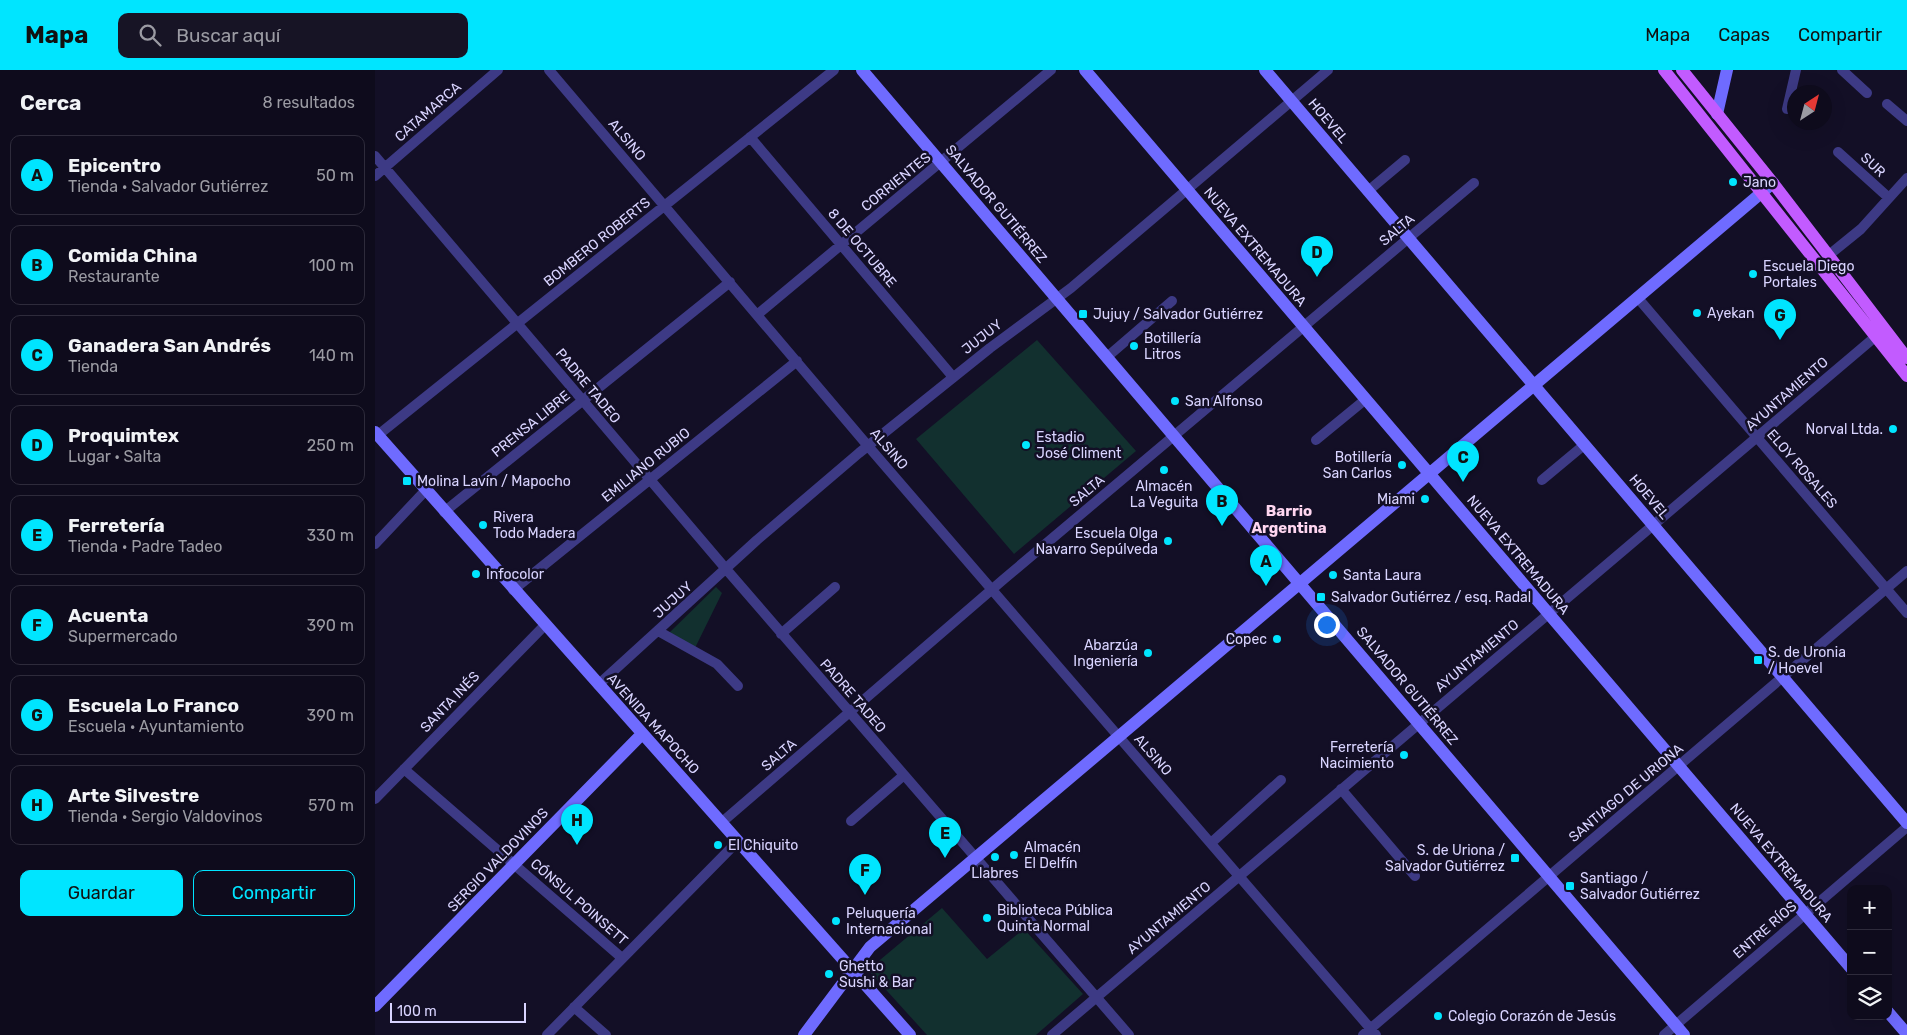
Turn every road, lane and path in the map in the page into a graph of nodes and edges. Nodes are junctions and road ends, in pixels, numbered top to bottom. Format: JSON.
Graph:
{"nodes":[{"id":1,"x":499,"y":70,"type":"edge"},
{"id":2,"x":549,"y":70,"type":"edge"},
{"id":3,"x":834,"y":70,"type":"edge"},
{"id":4,"x":862,"y":70,"type":"edge"},
{"id":5,"x":1051,"y":70,"type":"edge"},
{"id":6,"x":1085,"y":70,"type":"edge"},
{"id":7,"x":1265,"y":70,"type":"edge"},
{"id":8,"x":1328,"y":70,"type":"edge"},
{"id":9,"x":1664,"y":70,"type":"edge"},
{"id":10,"x":1682,"y":70,"type":"edge"},
{"id":11,"x":1727,"y":70,"type":"edge"},
{"id":12,"x":1796,"y":70,"type":"edge"},
{"id":13,"x":1842,"y":70,"type":"edge"},
{"id":14,"x":1793,"y":85,"type":"edge"},
{"id":15,"x":1867,"y":93,"type":"dead end"},
{"id":16,"x":1292,"y":101,"type":"junction"},
{"id":17,"x":1887,"y":104,"type":"dead end"},
{"id":18,"x":1717,"y":114,"type":"junction"},
{"id":19,"x":1907,"y":121,"type":"edge"},
{"id":20,"x":750,"y":137,"type":"junction"},
{"id":21,"x":1838,"y":152,"type":"dead end"},
{"id":22,"x":375,"y":156,"type":"edge"},
{"id":23,"x":1405,"y":160,"type":"dead end"},
{"id":24,"x":941,"y":163,"type":"junction"},
{"id":25,"x":385,"y":167,"type":"junction"},
{"id":26,"x":375,"y":176,"type":"edge"},
{"id":27,"x":1907,"y":178,"type":"edge"},
{"id":28,"x":1473,"y":183,"type":"dead end"},
{"id":29,"x":1773,"y":183,"type":"junction"},
{"id":30,"x":1187,"y":190,"type":"junction"},
{"id":31,"x":1368,"y":191,"type":"junction"},
{"id":32,"x":1762,"y":192,"type":"junction"},
{"id":33,"x":1889,"y":198,"type":"junction"},
{"id":34,"x":665,"y":205,"type":"junction"},
{"id":35,"x":1408,"y":238,"type":"junction"},
{"id":36,"x":842,"y":245,"type":"junction"},
{"id":37,"x":1829,"y":255,"type":"junction"},
{"id":38,"x":730,"y":282,"type":"junction"},
{"id":39,"x":1637,"y":297,"type":"junction"},
{"id":40,"x":1056,"y":298,"type":"junction"},
{"id":41,"x":1172,"y":301,"type":"dead end"},
{"id":42,"x":758,"y":314,"type":"junction"},
{"id":43,"x":517,"y":323,"type":"junction"},
{"id":44,"x":1304,"y":327,"type":"junction"},
{"id":45,"x":1875,"y":337,"type":"junction"},
{"id":46,"x":1107,"y":357,"type":"junction"},
{"id":47,"x":1907,"y":358,"type":"edge"},
{"id":48,"x":797,"y":361,"type":"junction"},
{"id":49,"x":1907,"y":376,"type":"edge"},
{"id":50,"x":953,"y":377,"type":"junction"},
{"id":51,"x":1533,"y":385,"type":"junction"},
{"id":52,"x":1366,"y":399,"type":"junction"},
{"id":53,"x":583,"y":400,"type":"junction"},
{"id":54,"x":376,"y":434,"type":"edge"},
{"id":55,"x":1174,"y":436,"type":"junction"},
{"id":56,"x":1757,"y":438,"type":"junction"},
{"id":57,"x":1316,"y":440,"type":"dead end"},
{"id":58,"x":1584,"y":445,"type":"junction"},
{"id":59,"x":868,"y":446,"type":"junction"},
{"id":60,"x":1429,"y":474,"type":"junction"},
{"id":61,"x":650,"y":480,"type":"junction"},
{"id":62,"x":1542,"y":480,"type":"dead end"},
{"id":63,"x":425,"y":491,"type":"junction"},
{"id":64,"x":444,"y":512,"type":"junction"},
{"id":65,"x":1654,"y":526,"type":"junction"},
{"id":66,"x":375,"y":544,"type":"edge"},
{"id":67,"x":726,"y":569,"type":"junction"},
{"id":68,"x":1907,"y":571,"type":"edge"},
{"id":69,"x":1299,"y":583,"type":"junction"},
{"id":70,"x":835,"y":587,"type":"dead end"},
{"id":71,"x":992,"y":589,"type":"junction"},
{"id":72,"x":1887,"y":589,"type":"junction"},
{"id":73,"x":513,"y":590,"type":"junction"},
{"id":74,"x":1907,"y":612,"type":"edge"},
{"id":75,"x":1549,"y":614,"type":"junction"},
{"id":76,"x":545,"y":625,"type":"junction"},
{"id":77,"x":658,"y":632,"type":"junction"},
{"id":78,"x":781,"y":634,"type":"junction"},
{"id":79,"x":1783,"y":677,"type":"junction"},
{"id":80,"x":598,"y":685,"type":"junction"},
{"id":81,"x":738,"y":686,"type":"dead end"},
{"id":82,"x":850,"y":712,"type":"junction"},
{"id":83,"x":1418,"y":723,"type":"junction"},
{"id":84,"x":642,"y":734,"type":"junction"},
{"id":85,"x":1119,"y":736,"type":"junction"},
{"id":86,"x":1679,"y":766,"type":"junction"},
{"id":87,"x":403,"y":769,"type":"junction"},
{"id":88,"x":904,"y":775,"type":"junction"},
{"id":89,"x":1281,"y":780,"type":"dead end"},
{"id":90,"x":1341,"y":789,"type":"junction"},
{"id":91,"x":375,"y":799,"type":"edge"},
{"id":92,"x":851,"y":821,"type":"dead end"},
{"id":93,"x":721,"y":823,"type":"junction"},
{"id":94,"x":1907,"y":825,"type":"edge"},
{"id":95,"x":737,"y":842,"type":"junction"},
{"id":96,"x":1211,"y":843,"type":"junction"},
{"id":97,"x":975,"y":858,"type":"junction"},
{"id":98,"x":514,"y":864,"type":"junction"},
{"id":99,"x":1239,"y":876,"type":"junction"},
{"id":100,"x":1415,"y":876,"type":"dead end"},
{"id":101,"x":1549,"y":876,"type":"junction"},
{"id":102,"x":1805,"y":914,"type":"junction"},
{"id":103,"x":622,"y":958,"type":"junction"},
{"id":104,"x":1847,"y":963,"type":"edge"},
{"id":105,"x":852,"y":971,"type":"junction"},
{"id":106,"x":1096,"y":998,"type":"junction"},
{"id":107,"x":375,"y":1006,"type":"edge"},
{"id":108,"x":574,"y":1007,"type":"junction"},
{"id":109,"x":1892,"y":1017,"type":"edge"},
{"id":110,"x":1675,"y":1025,"type":"junction"},
{"id":111,"x":1370,"y":1033,"type":"edge"},
{"id":112,"x":1907,"y":1034,"type":"edge"},
{"id":113,"x":547,"y":1035,"type":"edge"},
{"id":114,"x":606,"y":1035,"type":"edge"},
{"id":115,"x":804,"y":1035,"type":"edge"},
{"id":116,"x":910,"y":1035,"type":"edge"},
{"id":117,"x":1052,"y":1035,"type":"edge"},
{"id":118,"x":1129,"y":1035,"type":"edge"},
{"id":119,"x":1664,"y":1035,"type":"edge"},
{"id":120,"x":1684,"y":1035,"type":"edge"}],
"edges":[{"from":1,"to":25,"type":"street","name":"CATAMARCA"},
{"from":2,"to":34,"type":"street","name":"ALSINO"},
{"from":3,"to":20,"type":"street","name":"BOMBERO ROBERTS"},
{"from":4,"to":24,"type":"main road","name":"SALVADOR GUTIÉRREZ"},
{"from":5,"to":24,"type":"street","name":"CORRIENTES"},
{"from":6,"to":30,"type":"main road","name":"NUEVA EXTREMADURA"},
{"from":7,"to":16,"type":"main road","name":"HOEVEL"},
{"from":8,"to":16,"type":"street","name":"JUJUY"},
{"from":9,"to":32,"type":"main road"},
{"from":10,"to":18,"type":"main road"},
{"from":11,"to":18,"type":"main road"},
{"from":12,"to":14,"type":"street"},
{"from":13,"to":15,"type":"street"},
{"from":16,"to":30,"type":"street","name":"JUJUY"},
{"from":16,"to":31,"type":"main road","name":"HOEVEL"},
{"from":17,"to":19,"type":"street"},
{"from":18,"to":29,"type":"main road"},
{"from":20,"to":34,"type":"street","name":"BOMBERO ROBERTS"},
{"from":20,"to":36,"type":"street","name":"8 DE OCTUBRE"},
{"from":21,"to":33,"type":"street","name":"SUR"},
{"from":22,"to":25,"type":"street","name":"PADRE TADEO"},
{"from":23,"to":31,"type":"street"},
{"from":24,"to":36,"type":"street","name":"CORRIENTES"},
{"from":24,"to":40,"type":"main road","name":"SALVADOR GUTIÉRREZ"},
{"from":25,"to":26,"type":"street","name":"CATAMARCA"},
{"from":25,"to":43,"type":"street","name":"PADRE TADEO"},
{"from":27,"to":33,"type":"street"},
{"from":28,"to":35,"type":"street","name":"SALTA"},
{"from":29,"to":32,"type":"main road"},
{"from":29,"to":37,"type":"main road"},
{"from":30,"to":40,"type":"street","name":"JUJUY"},
{"from":30,"to":44,"type":"main road","name":"NUEVA EXTREMADURA"},
{"from":31,"to":35,"type":"main road","name":"HOEVEL"},
{"from":32,"to":39,"type":"main road"},
{"from":32,"to":45,"type":"main road"},
{"from":33,"to":37,"type":"street"},
{"from":34,"to":38,"type":"street","name":"ALSINO"},
{"from":34,"to":43,"type":"street","name":"BOMBERO ROBERTS"},
{"from":35,"to":44,"type":"street","name":"SALTA"},
{"from":35,"to":51,"type":"main road","name":"HOEVEL"},
{"from":36,"to":42,"type":"street","name":"CORRIENTES"},
{"from":36,"to":50,"type":"street","name":"8 DE OCTUBRE"},
{"from":37,"to":47,"type":"main road"},
{"from":38,"to":42,"type":"street","name":"ALSINO"},
{"from":38,"to":53,"type":"street","name":"PRENSA LIBRE"},
{"from":39,"to":51,"type":"main road"},
{"from":39,"to":56,"type":"street","name":"ELOY ROSALES"},
{"from":40,"to":46,"type":"main road","name":"SALVADOR GUTIÉRREZ"},
{"from":40,"to":50,"type":"street","name":"JUJUY"},
{"from":41,"to":46,"type":"street"},
{"from":42,"to":48,"type":"street","name":"ALSINO"},
{"from":43,"to":53,"type":"street","name":"PADRE TADEO"},
{"from":43,"to":54,"type":"street","name":"BOMBERO ROBERTS"},
{"from":44,"to":52,"type":"main road","name":"NUEVA EXTREMADURA"},
{"from":44,"to":55,"type":"street","name":"SALTA"},
{"from":45,"to":49,"type":"main road"},
{"from":45,"to":56,"type":"street","name":"AYUNTAMIENTO"},
{"from":46,"to":55,"type":"main road","name":"SALVADOR GUTIÉRREZ"},
{"from":48,"to":59,"type":"street","name":"ALSINO"},
{"from":48,"to":61,"type":"street","name":"EMILIANO RUBIO"},
{"from":50,"to":59,"type":"street","name":"JUJUY"},
{"from":51,"to":58,"type":"main road","name":"HOEVEL"},
{"from":51,"to":60,"type":"main road"},
{"from":52,"to":57,"type":"street"},
{"from":52,"to":60,"type":"main road","name":"NUEVA EXTREMADURA"},
{"from":53,"to":61,"type":"street","name":"PADRE TADEO"},
{"from":53,"to":64,"type":"street","name":"PRENSA LIBRE"},
{"from":54,"to":63,"type":"main road","name":"AVENIDA MAPOCHO"},
{"from":55,"to":69,"type":"main road","name":"SALVADOR GUTIÉRREZ"},
{"from":55,"to":71,"type":"street","name":"SALTA"},
{"from":56,"to":65,"type":"street","name":"AYUNTAMIENTO"},
{"from":56,"to":72,"type":"street","name":"ELOY ROSALES"},
{"from":58,"to":62,"type":"street"},
{"from":58,"to":65,"type":"main road","name":"HOEVEL"},
{"from":59,"to":67,"type":"street","name":"JUJUY"},
{"from":59,"to":71,"type":"street","name":"ALSINO"},
{"from":60,"to":69,"type":"main road"},
{"from":60,"to":75,"type":"main road","name":"NUEVA EXTREMADURA"},
{"from":61,"to":67,"type":"street","name":"PADRE TADEO"},
{"from":61,"to":73,"type":"street","name":"EMILIANO RUBIO"},
{"from":63,"to":64,"type":"main road","name":"AVENIDA MAPOCHO"},
{"from":63,"to":66,"type":"street"},
{"from":64,"to":73,"type":"main road","name":"AVENIDA MAPOCHO"},
{"from":65,"to":75,"type":"street","name":"AYUNTAMIENTO"},
{"from":65,"to":79,"type":"main road","name":"HOEVEL"},
{"from":67,"to":77,"type":"street","name":"JUJUY"},
{"from":67,"to":78,"type":"street","name":"PADRE TADEO"},
{"from":68,"to":72,"type":"street","name":"SANTIAGO DE URIONA"},
{"from":69,"to":83,"type":"main road","name":"SALVADOR GUTIÉRREZ"},
{"from":69,"to":85,"type":"main road"},
{"from":70,"to":78,"type":"street"},
{"from":71,"to":82,"type":"street","name":"SALTA"},
{"from":71,"to":85,"type":"street","name":"ALSINO"},
{"from":72,"to":74,"type":"street","name":"ELOY ROSALES"},
{"from":72,"to":79,"type":"street","name":"SANTIAGO DE URIONA"},
{"from":73,"to":76,"type":"main road","name":"AVENIDA MAPOCHO"},
{"from":75,"to":83,"type":"street","name":"AYUNTAMIENTO"},
{"from":75,"to":86,"type":"main road","name":"NUEVA EXTREMADURA"},
{"from":76,"to":80,"type":"main road","name":"AVENIDA MAPOCHO"},
{"from":76,"to":87,"type":"street","name":"SANTA INÉS"},
{"from":77,"to":80,"type":"street","name":"JUJUY"},
{"from":77,"to":81,"type":"street","name":"JUJUY"},
{"from":78,"to":82,"type":"street","name":"PADRE TADEO"},
{"from":79,"to":86,"type":"street","name":"SANTIAGO DE URIONA"},
{"from":79,"to":94,"type":"main road","name":"HOEVEL"},
{"from":80,"to":84,"type":"main road","name":"AVENIDA MAPOCHO"},
{"from":82,"to":88,"type":"street","name":"PADRE TADEO"},
{"from":82,"to":93,"type":"street","name":"SALTA"},
{"from":83,"to":90,"type":"street","name":"AYUNTAMIENTO"},
{"from":83,"to":101,"type":"main road","name":"SALVADOR GUTIÉRREZ"},
{"from":84,"to":93,"type":"main road","name":"AVENIDA MAPOCHO"},
{"from":84,"to":98,"type":"main road","name":"SERGIO VALDOVINOS"},
{"from":85,"to":96,"type":"street","name":"ALSINO"},
{"from":85,"to":97,"type":"main road"},
{"from":86,"to":101,"type":"street","name":"SANTIAGO DE URIONA"},
{"from":86,"to":102,"type":"main road","name":"NUEVA EXTREMADURA"},
{"from":87,"to":91,"type":"street","name":"SANTA INÉS"},
{"from":87,"to":98,"type":"street","name":"CÓNSUL POINSETT"},
{"from":88,"to":92,"type":"street"},
{"from":88,"to":97,"type":"street","name":"PADRE TADEO"},
{"from":89,"to":96,"type":"street"},
{"from":90,"to":99,"type":"street","name":"AYUNTAMIENTO"},
{"from":90,"to":100,"type":"street"},
{"from":93,"to":95,"type":"main road","name":"AVENIDA MAPOCHO"},
{"from":94,"to":102,"type":"street","name":"ENTRE RÍOS"},
{"from":95,"to":103,"type":"street"},
{"from":95,"to":105,"type":"main road","name":"AVENIDA MAPOCHO"},
{"from":96,"to":99,"type":"street","name":"ALSINO"},
{"from":97,"to":105,"type":"main road"},
{"from":97,"to":106,"type":"street","name":"PADRE TADEO"},
{"from":98,"to":103,"type":"street","name":"CÓNSUL POINSETT"},
{"from":98,"to":107,"type":"main road","name":"SERGIO VALDOVINOS"},
{"from":99,"to":106,"type":"street","name":"AYUNTAMIENTO"},
{"from":99,"to":111,"type":"street","name":"ALSINO"},
{"from":101,"to":110,"type":"main road","name":"SALVADOR GUTIÉRREZ"},
{"from":101,"to":111,"type":"street","name":"SANTIAGO DE URIONA"},
{"from":102,"to":104,"type":"main road","name":"NUEVA EXTREMADURA"},
{"from":102,"to":110,"type":"street","name":"ENTRE RÍOS"},
{"from":103,"to":108,"type":"street"},
{"from":105,"to":115,"type":"main road"},
{"from":105,"to":116,"type":"main road","name":"AVENIDA MAPOCHO"},
{"from":106,"to":117,"type":"street","name":"AYUNTAMIENTO"},
{"from":106,"to":118,"type":"street","name":"PADRE TADEO"},
{"from":108,"to":113,"type":"street"},
{"from":108,"to":114,"type":"street"},
{"from":109,"to":112,"type":"main road"},
{"from":110,"to":119,"type":"street","name":"ENTRE RÍOS"},
{"from":110,"to":120,"type":"main road","name":"SALVADOR GUTIÉRREZ"}]}
